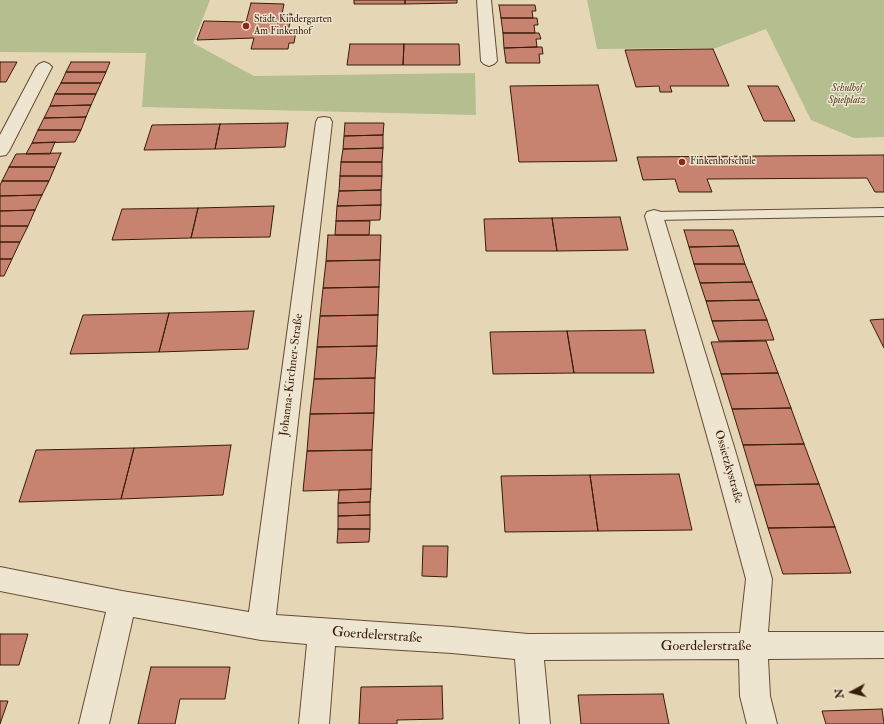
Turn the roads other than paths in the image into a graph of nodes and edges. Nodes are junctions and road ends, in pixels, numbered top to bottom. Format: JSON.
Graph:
{"nodes":[{"id":1,"x":484,"y":0,"type":"edge"},
{"id":2,"x":489,"y":61,"type":"dead end"},
{"id":3,"x":44,"y":67,"type":"dead end"},
{"id":4,"x":324,"y":122,"type":"dead end"},
{"id":5,"x":0,"y":151,"type":"edge"},
{"id":6,"x":884,"y":212,"type":"edge"},
{"id":7,"x":654,"y":216,"type":"joint"},
{"id":8,"x":0,"y":579,"type":"edge"},
{"id":9,"x":122,"y":603,"type":"junction"},
{"id":10,"x":261,"y":627,"type":"junction"},
{"id":11,"x":322,"y":632,"type":"junction"},
{"id":12,"x":884,"y":645,"type":"edge"},
{"id":13,"x":528,"y":647,"type":"junction"},
{"id":14,"x":754,"y":647,"type":"junction"},
{"id":15,"x":94,"y":724,"type":"edge"},
{"id":16,"x":314,"y":724,"type":"edge"},
{"id":17,"x":535,"y":724,"type":"edge"},
{"id":18,"x":762,"y":724,"type":"edge"}],
"edges":[{"from":1,"to":2,"type":"street"},
{"from":3,"to":5,"type":"street"},
{"from":4,"to":10,"type":"street","name":"Johanna-Kirchner-Straße"},
{"from":6,"to":7,"type":"lane"},
{"from":7,"to":14,"type":"street","name":"Ossietzkystraße"},
{"from":8,"to":9,"type":"street","name":"Goerdelerstraße"},
{"from":9,"to":10,"type":"street","name":"Goerdelerstraße"},
{"from":9,"to":15,"type":"street"},
{"from":10,"to":11,"type":"street","name":"Goerdelerstraße"},
{"from":11,"to":13,"type":"street","name":"Goerdelerstraße"},
{"from":11,"to":16,"type":"street","name":"Goerdelerstraße"},
{"from":12,"to":14,"type":"street","name":"Goerdelerstraße"},
{"from":13,"to":14,"type":"street","name":"Goerdelerstraße"},
{"from":13,"to":17,"type":"street"},
{"from":14,"to":18,"type":"street","name":"Ossietzkystraße"}]}
